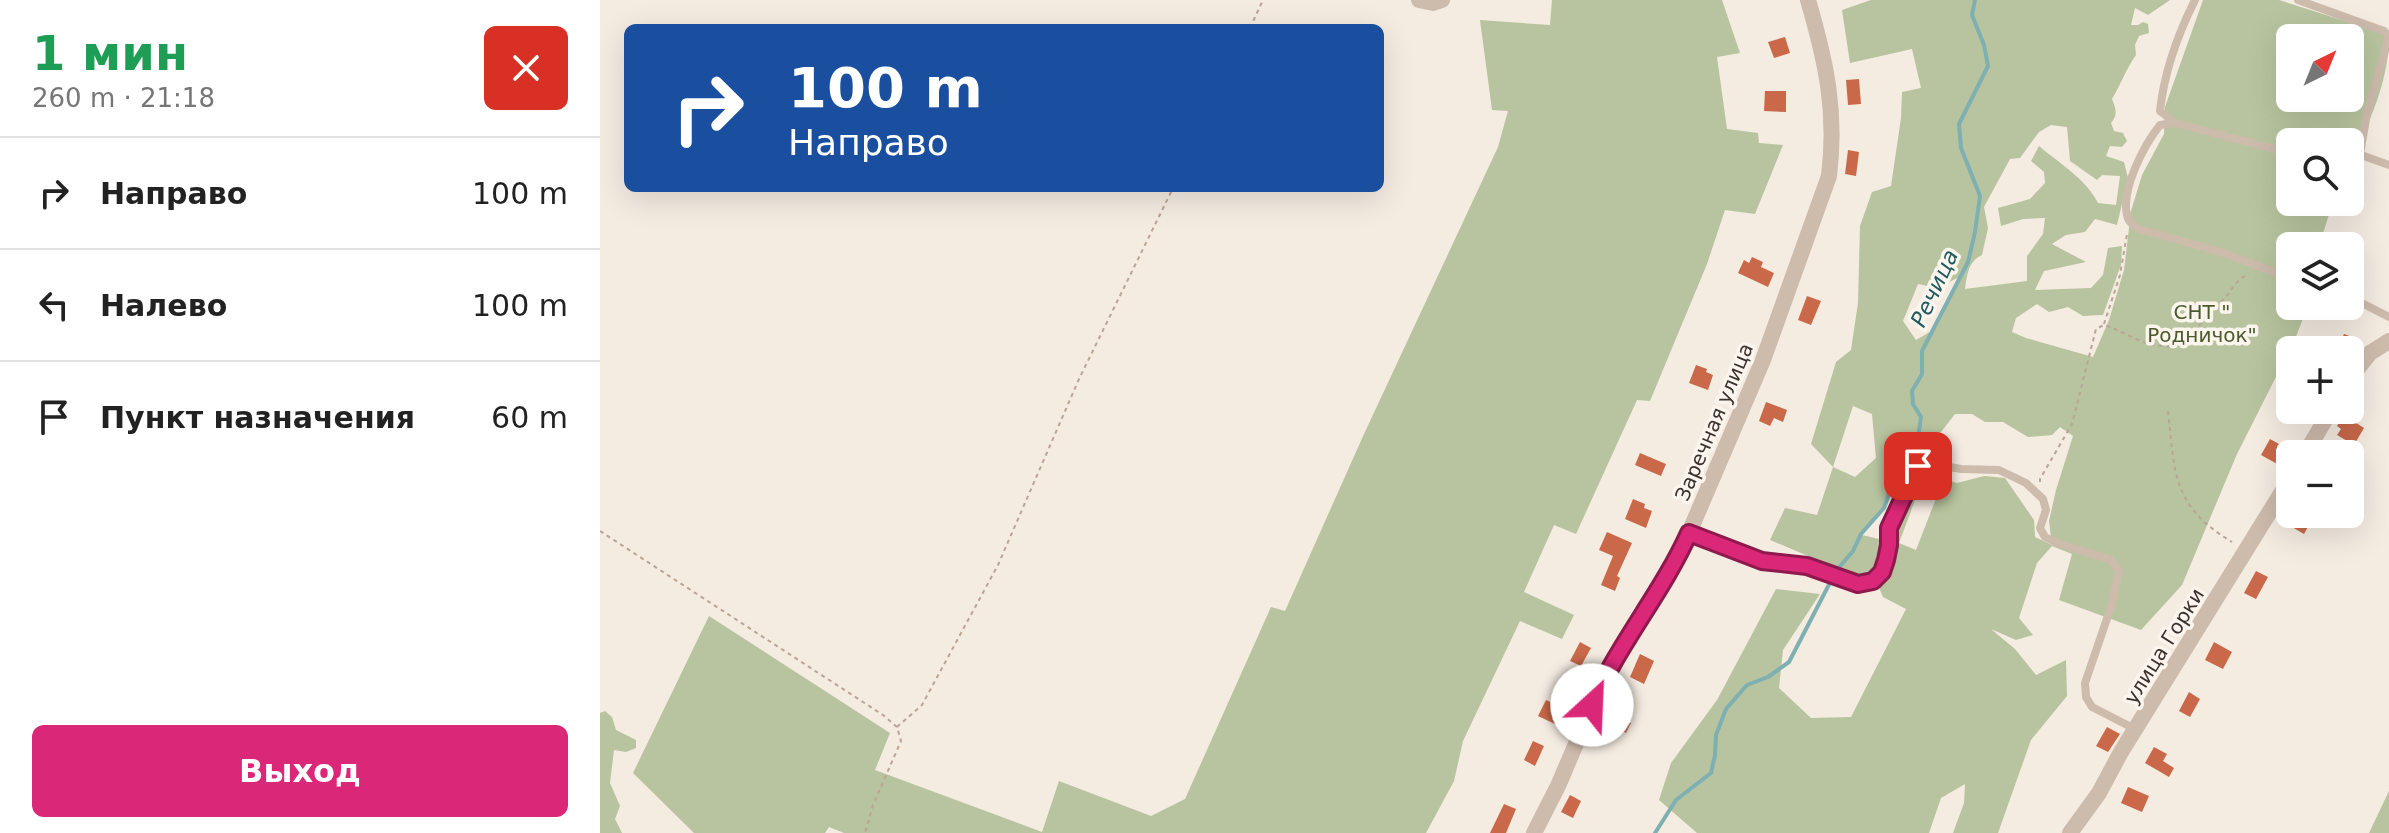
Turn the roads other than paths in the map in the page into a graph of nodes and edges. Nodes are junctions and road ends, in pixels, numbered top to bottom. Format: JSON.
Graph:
{"nodes":[{"id":1,"x":1419,"y":0,"type":"edge"},
{"id":2,"x":1442,"y":0,"type":"edge"},
{"id":3,"x":1808,"y":0,"type":"edge"},
{"id":4,"x":2195,"y":0,"type":"edge"},
{"id":5,"x":2298,"y":0,"type":"edge"},
{"id":6,"x":2175,"y":123,"type":"junction"},
{"id":7,"x":2364,"y":131,"type":"edge"},
{"id":8,"x":2276,"y":149,"type":"edge"},
{"id":9,"x":2364,"y":156,"type":"edge"},
{"id":10,"x":2389,"y":165,"type":"edge"},
{"id":11,"x":2276,"y":272,"type":"edge"},
{"id":12,"x":2364,"y":304,"type":"edge"},
{"id":13,"x":2389,"y":317,"type":"edge"},
{"id":14,"x":2389,"y":341,"type":"edge"},
{"id":15,"x":2364,"y":360,"type":"edge"},
{"id":16,"x":2276,"y":502,"type":"edge"},
{"id":17,"x":1689,"y":533,"type":"junction"},
{"id":18,"x":2136,"y":730,"type":"junction"},
{"id":19,"x":1534,"y":833,"type":"edge"},
{"id":20,"x":2070,"y":833,"type":"edge"}],
"edges":[{"from":1,"to":2,"type":"street"},
{"from":3,"to":17,"type":"street","name":"Заречная улица"},
{"from":4,"to":6,"type":"lane"},
{"from":5,"to":7,"type":"lane"},
{"from":6,"to":8,"type":"lane"},
{"from":6,"to":11,"type":"lane"},
{"from":9,"to":10,"type":"lane"},
{"from":12,"to":13,"type":"lane"},
{"from":14,"to":15,"type":"street"},
{"from":16,"to":18,"type":"street","name":"улица Горки"},
{"from":17,"to":18,"type":"lane"},
{"from":17,"to":19,"type":"street","name":"Заречная улица"},
{"from":18,"to":20,"type":"street","name":"улица Горки"}]}
